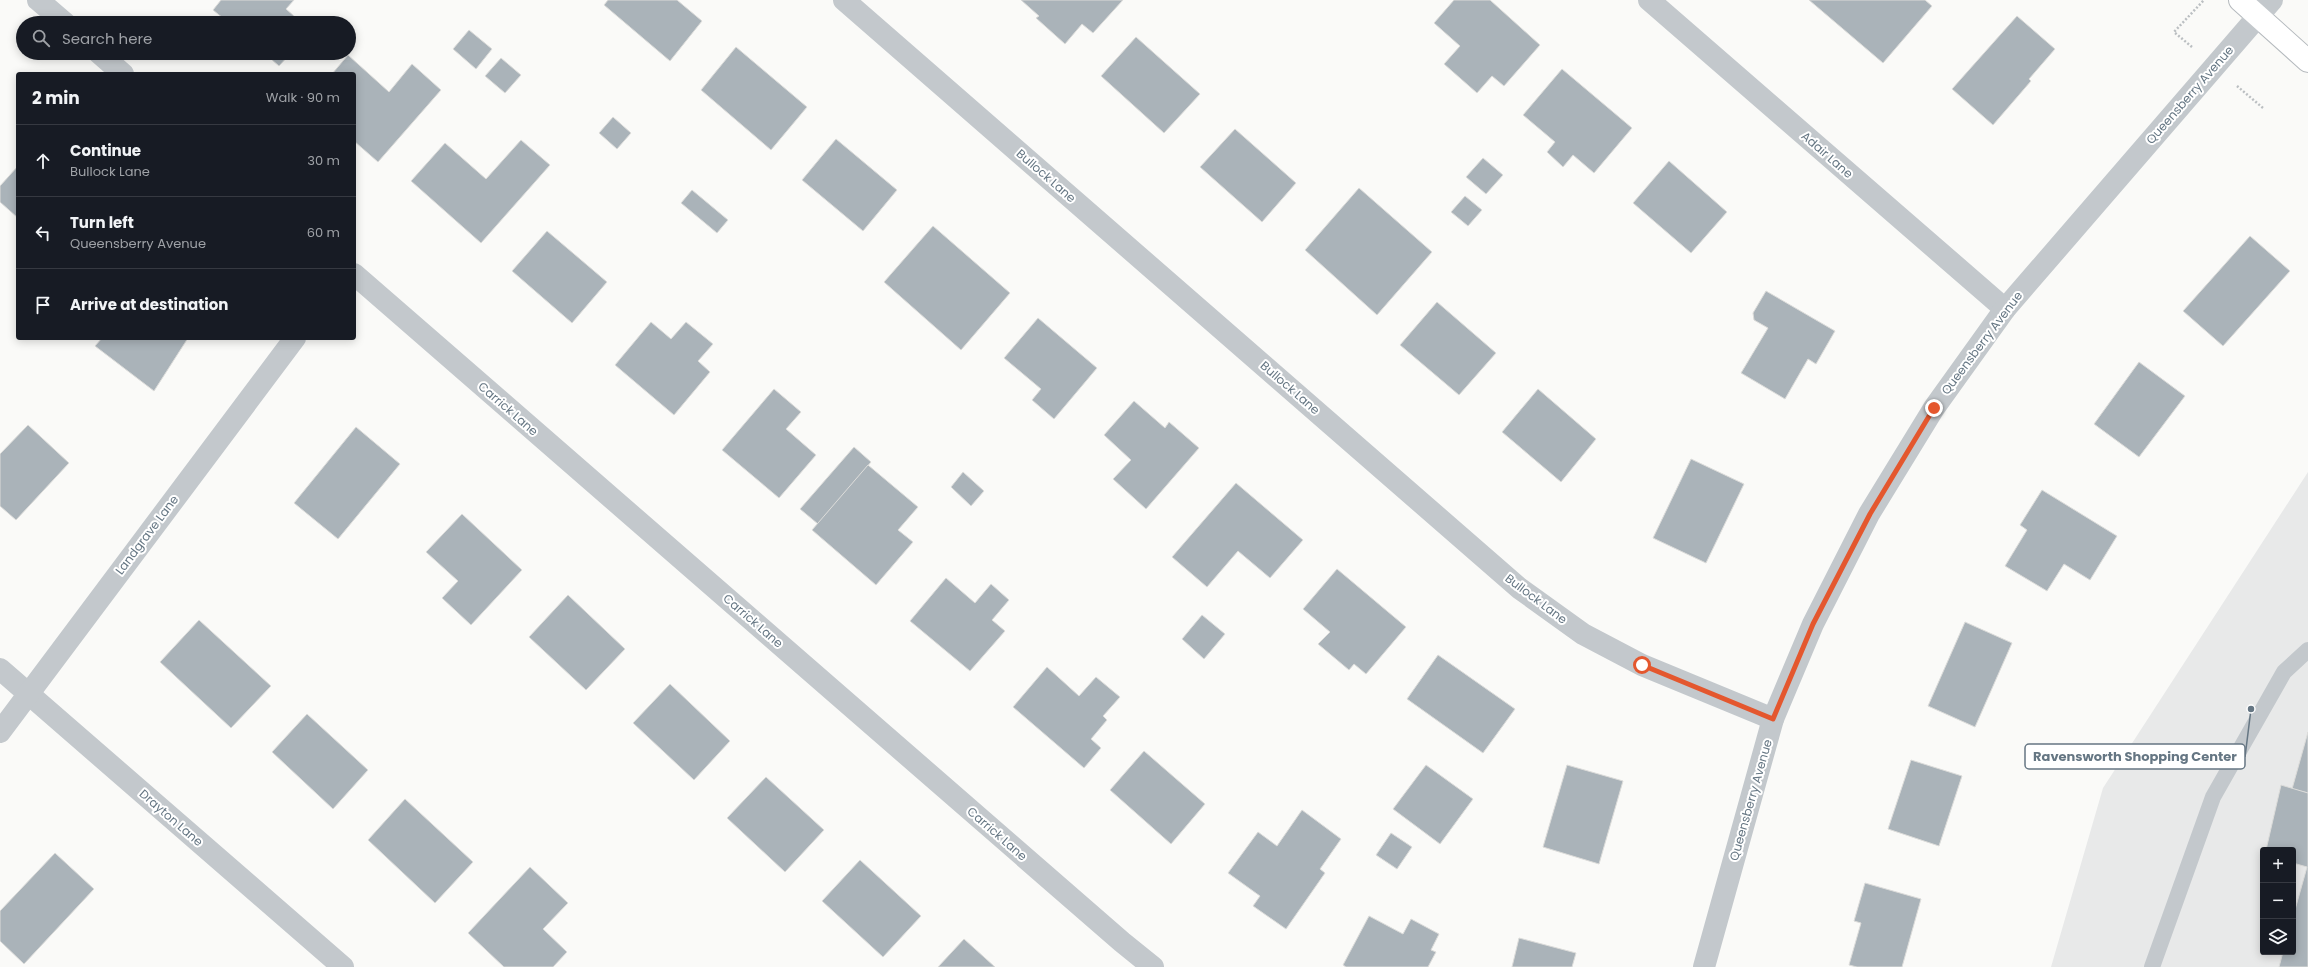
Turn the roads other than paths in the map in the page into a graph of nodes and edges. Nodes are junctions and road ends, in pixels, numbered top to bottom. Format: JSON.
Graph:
{"nodes":[{"id":1,"x":38,"y":0,"type":"edge"},
{"id":2,"x":844,"y":0,"type":"edge"},
{"id":3,"x":1649,"y":0,"type":"edge"},
{"id":4,"x":2240,"y":0,"type":"edge"},
{"id":5,"x":2265,"y":8,"type":"edge"},
{"id":6,"x":57,"y":16,"type":"edge"},
{"id":7,"x":107,"y":60,"type":"edge"},
{"id":8,"x":2308,"y":61,"type":"edge"},
{"id":9,"x":121,"y":72,"type":"edge"},
{"id":10,"x":356,"y":276,"type":"edge"},
{"id":11,"x":2005,"y":309,"type":"junction"},
{"id":12,"x":294,"y":340,"type":"edge"},
{"id":13,"x":2308,"y":650,"type":"edge"},
{"id":14,"x":0,"y":669,"type":"edge"},
{"id":15,"x":28,"y":694,"type":"junction"},
{"id":16,"x":1773,"y":719,"type":"junction"},
{"id":17,"x":0,"y":732,"type":"edge"},
{"id":18,"x":343,"y":967,"type":"edge"},
{"id":19,"x":1153,"y":967,"type":"edge"},
{"id":20,"x":1704,"y":967,"type":"edge"},
{"id":21,"x":2152,"y":967,"type":"edge"}],
"edges":[{"from":1,"to":6,"type":"street"},
{"from":2,"to":16,"type":"street","name":"Bullock Lane"},
{"from":3,"to":11,"type":"street","name":"Adair Lane"},
{"from":4,"to":5,"type":"main road"},
{"from":5,"to":8,"type":"main road"},
{"from":5,"to":11,"type":"street","name":"Queensberry Avenue"},
{"from":7,"to":9,"type":"street"},
{"from":10,"to":19,"type":"street","name":"Carrick Lane"},
{"from":11,"to":16,"type":"street","name":"Queensberry Avenue"},
{"from":12,"to":15,"type":"street","name":"Landgrave Lane"},
{"from":13,"to":21,"type":"lane"},
{"from":14,"to":15,"type":"street","name":"Drayton Lane"},
{"from":15,"to":17,"type":"street","name":"Landgrave Lane"},
{"from":15,"to":18,"type":"street","name":"Drayton Lane"},
{"from":16,"to":20,"type":"street","name":"Queensberry Avenue"}]}
